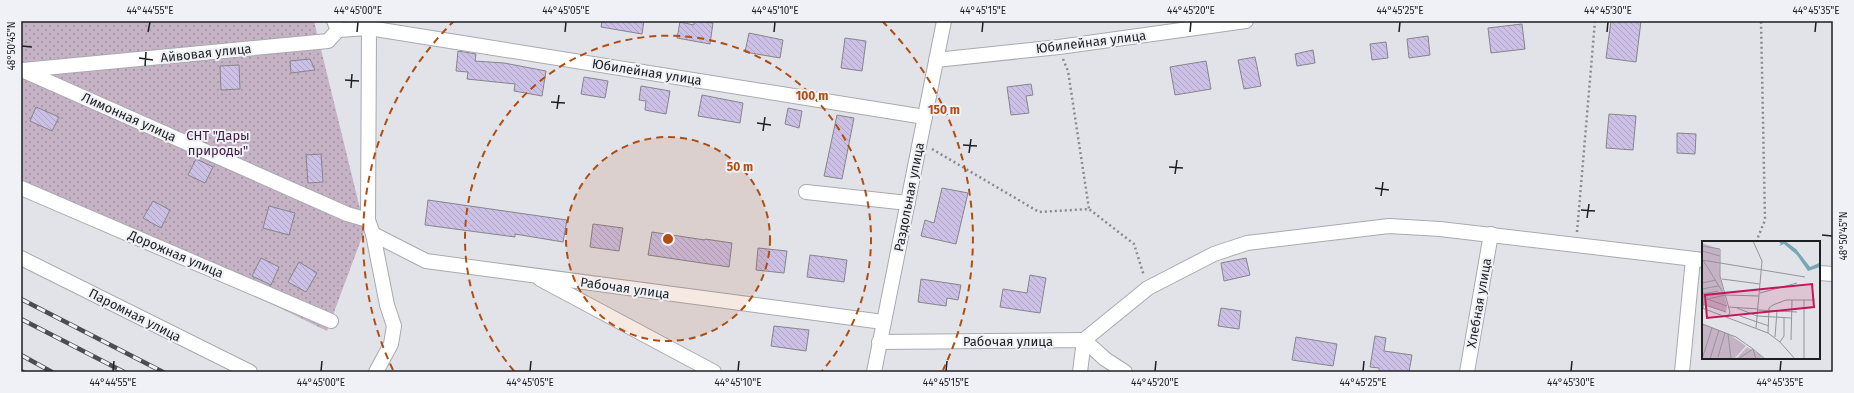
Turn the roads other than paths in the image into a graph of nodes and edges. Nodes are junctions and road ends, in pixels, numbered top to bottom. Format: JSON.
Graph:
{"nodes":[{"id":1,"x":944,"y":21,"type":"edge"},
{"id":2,"x":1246,"y":21,"type":"edge"},
{"id":3,"x":336,"y":25,"type":"edge"},
{"id":4,"x":369,"y":28,"type":"junction"},
{"id":5,"x":936,"y":60,"type":"junction"},
{"id":6,"x":21,"y":70,"type":"edge"},
{"id":7,"x":924,"y":117,"type":"junction"},
{"id":8,"x":21,"y":188,"type":"edge"},
{"id":9,"x":806,"y":192,"type":"dead end"},
{"id":10,"x":908,"y":203,"type":"junction"},
{"id":11,"x":368,"y":220,"type":"junction"},
{"id":12,"x":373,"y":234,"type":"junction"},
{"id":13,"x":1491,"y":234,"type":"junction"},
{"id":14,"x":21,"y":258,"type":"edge"},
{"id":15,"x":1698,"y":260,"type":"edge"},
{"id":16,"x":1820,"y":273,"type":"edge"},
{"id":17,"x":1833,"y":274,"type":"edge"},
{"id":18,"x":532,"y":275,"type":"junction"},
{"id":19,"x":330,"y":321,"type":"dead end"},
{"id":20,"x":883,"y":322,"type":"junction"},
{"id":21,"x":1084,"y":340,"type":"junction"},
{"id":22,"x":879,"y":342,"type":"junction"},
{"id":23,"x":250,"y":372,"type":"edge"},
{"id":24,"x":376,"y":372,"type":"edge"},
{"id":25,"x":714,"y":372,"type":"edge"},
{"id":26,"x":874,"y":372,"type":"edge"},
{"id":27,"x":1080,"y":372,"type":"edge"},
{"id":28,"x":1125,"y":372,"type":"edge"},
{"id":29,"x":1467,"y":372,"type":"edge"},
{"id":30,"x":1682,"y":372,"type":"edge"}],
"edges":[{"from":1,"to":5,"type":"street","name":"Раздольная улица"},
{"from":2,"to":5,"type":"street","name":"Юбилейная улица"},
{"from":3,"to":4,"type":"street","name":"Юбилейная улица"},
{"from":3,"to":6,"type":"street","name":"Айвовая улица"},
{"from":4,"to":7,"type":"street","name":"Юбилейная улица"},
{"from":4,"to":11,"type":"street"},
{"from":5,"to":7,"type":"street","name":"Раздольная улица"},
{"from":6,"to":11,"type":"street","name":"Лимонная улица"},
{"from":7,"to":10,"type":"street","name":"Раздольная улица"},
{"from":8,"to":19,"type":"street","name":"Дорожная улица"},
{"from":9,"to":10,"type":"street"},
{"from":10,"to":20,"type":"street","name":"Раздольная улица"},
{"from":11,"to":12,"type":"street"},
{"from":12,"to":18,"type":"street","name":"Рабочая улица"},
{"from":12,"to":24,"type":"street"},
{"from":13,"to":15,"type":"street"},
{"from":13,"to":21,"type":"street"},
{"from":13,"to":29,"type":"street","name":"Хлебная улица"},
{"from":14,"to":23,"type":"street","name":"Паромная улица"},
{"from":15,"to":30,"type":"street"},
{"from":16,"to":17,"type":"street"},
{"from":18,"to":20,"type":"street","name":"Рабочая улица"},
{"from":18,"to":25,"type":"street"},
{"from":20,"to":22,"type":"street","name":"Раздольная улица"},
{"from":21,"to":22,"type":"street","name":"Рабочая улица"},
{"from":21,"to":27,"type":"street"},
{"from":21,"to":28,"type":"street"},
{"from":22,"to":26,"type":"street","name":"Раздольная улица"}]}
